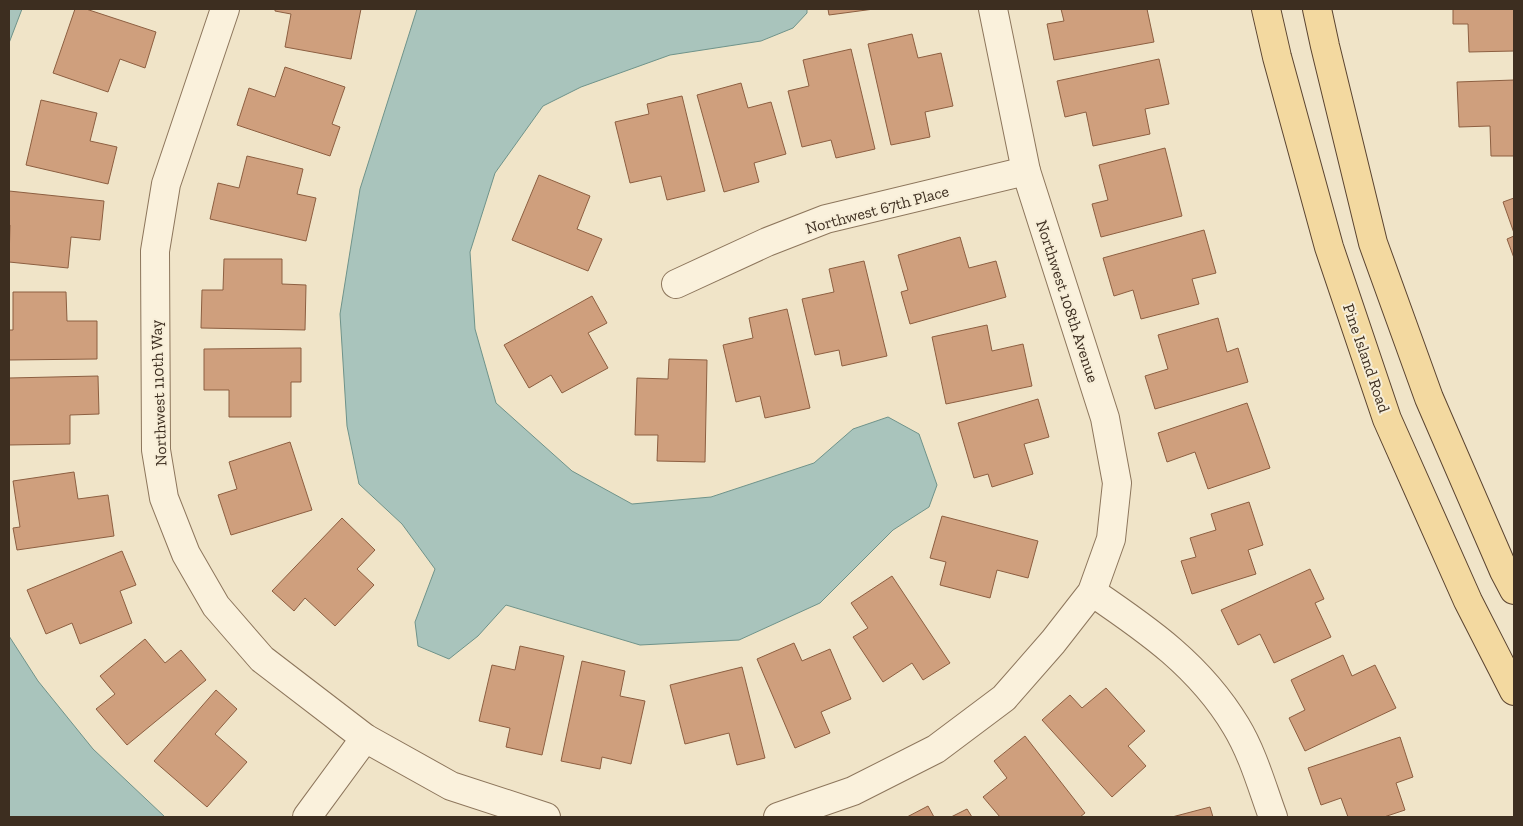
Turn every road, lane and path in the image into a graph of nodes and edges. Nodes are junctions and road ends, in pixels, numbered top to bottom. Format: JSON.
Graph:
{"nodes":[{"id":1,"x":225,"y":9,"type":"edge"},
{"id":2,"x":993,"y":9,"type":"edge"},
{"id":3,"x":1266,"y":9,"type":"edge"},
{"id":4,"x":1317,"y":9,"type":"edge"},
{"id":5,"x":1026,"y":171,"type":"junction"},
{"id":6,"x":676,"y":284,"type":"dead end"},
{"id":7,"x":1514,"y":590,"type":"edge"},
{"id":8,"x":1092,"y":592,"type":"junction"},
{"id":9,"x":1514,"y":691,"type":"edge"},
{"id":10,"x":365,"y":738,"type":"junction"},
{"id":11,"x":308,"y":817,"type":"edge"},
{"id":12,"x":546,"y":817,"type":"edge"},
{"id":13,"x":778,"y":817,"type":"edge"},
{"id":14,"x":1274,"y":817,"type":"edge"}],
"edges":[{"from":1,"to":10,"type":"street","name":"Northwest 110th Way"},
{"from":2,"to":5,"type":"street","name":"Northwest 108th Avenue"},
{"from":3,"to":9,"type":"main road","name":"Pine Island Road"},
{"from":4,"to":7,"type":"main road"},
{"from":5,"to":6,"type":"street","name":"Northwest 67th Place"},
{"from":5,"to":8,"type":"street","name":"Northwest 108th Avenue"},
{"from":8,"to":13,"type":"street","name":"Northwest 108th Avenue"},
{"from":8,"to":14,"type":"street"},
{"from":10,"to":11,"type":"street"},
{"from":10,"to":12,"type":"street","name":"Northwest 110th Way"}]}
